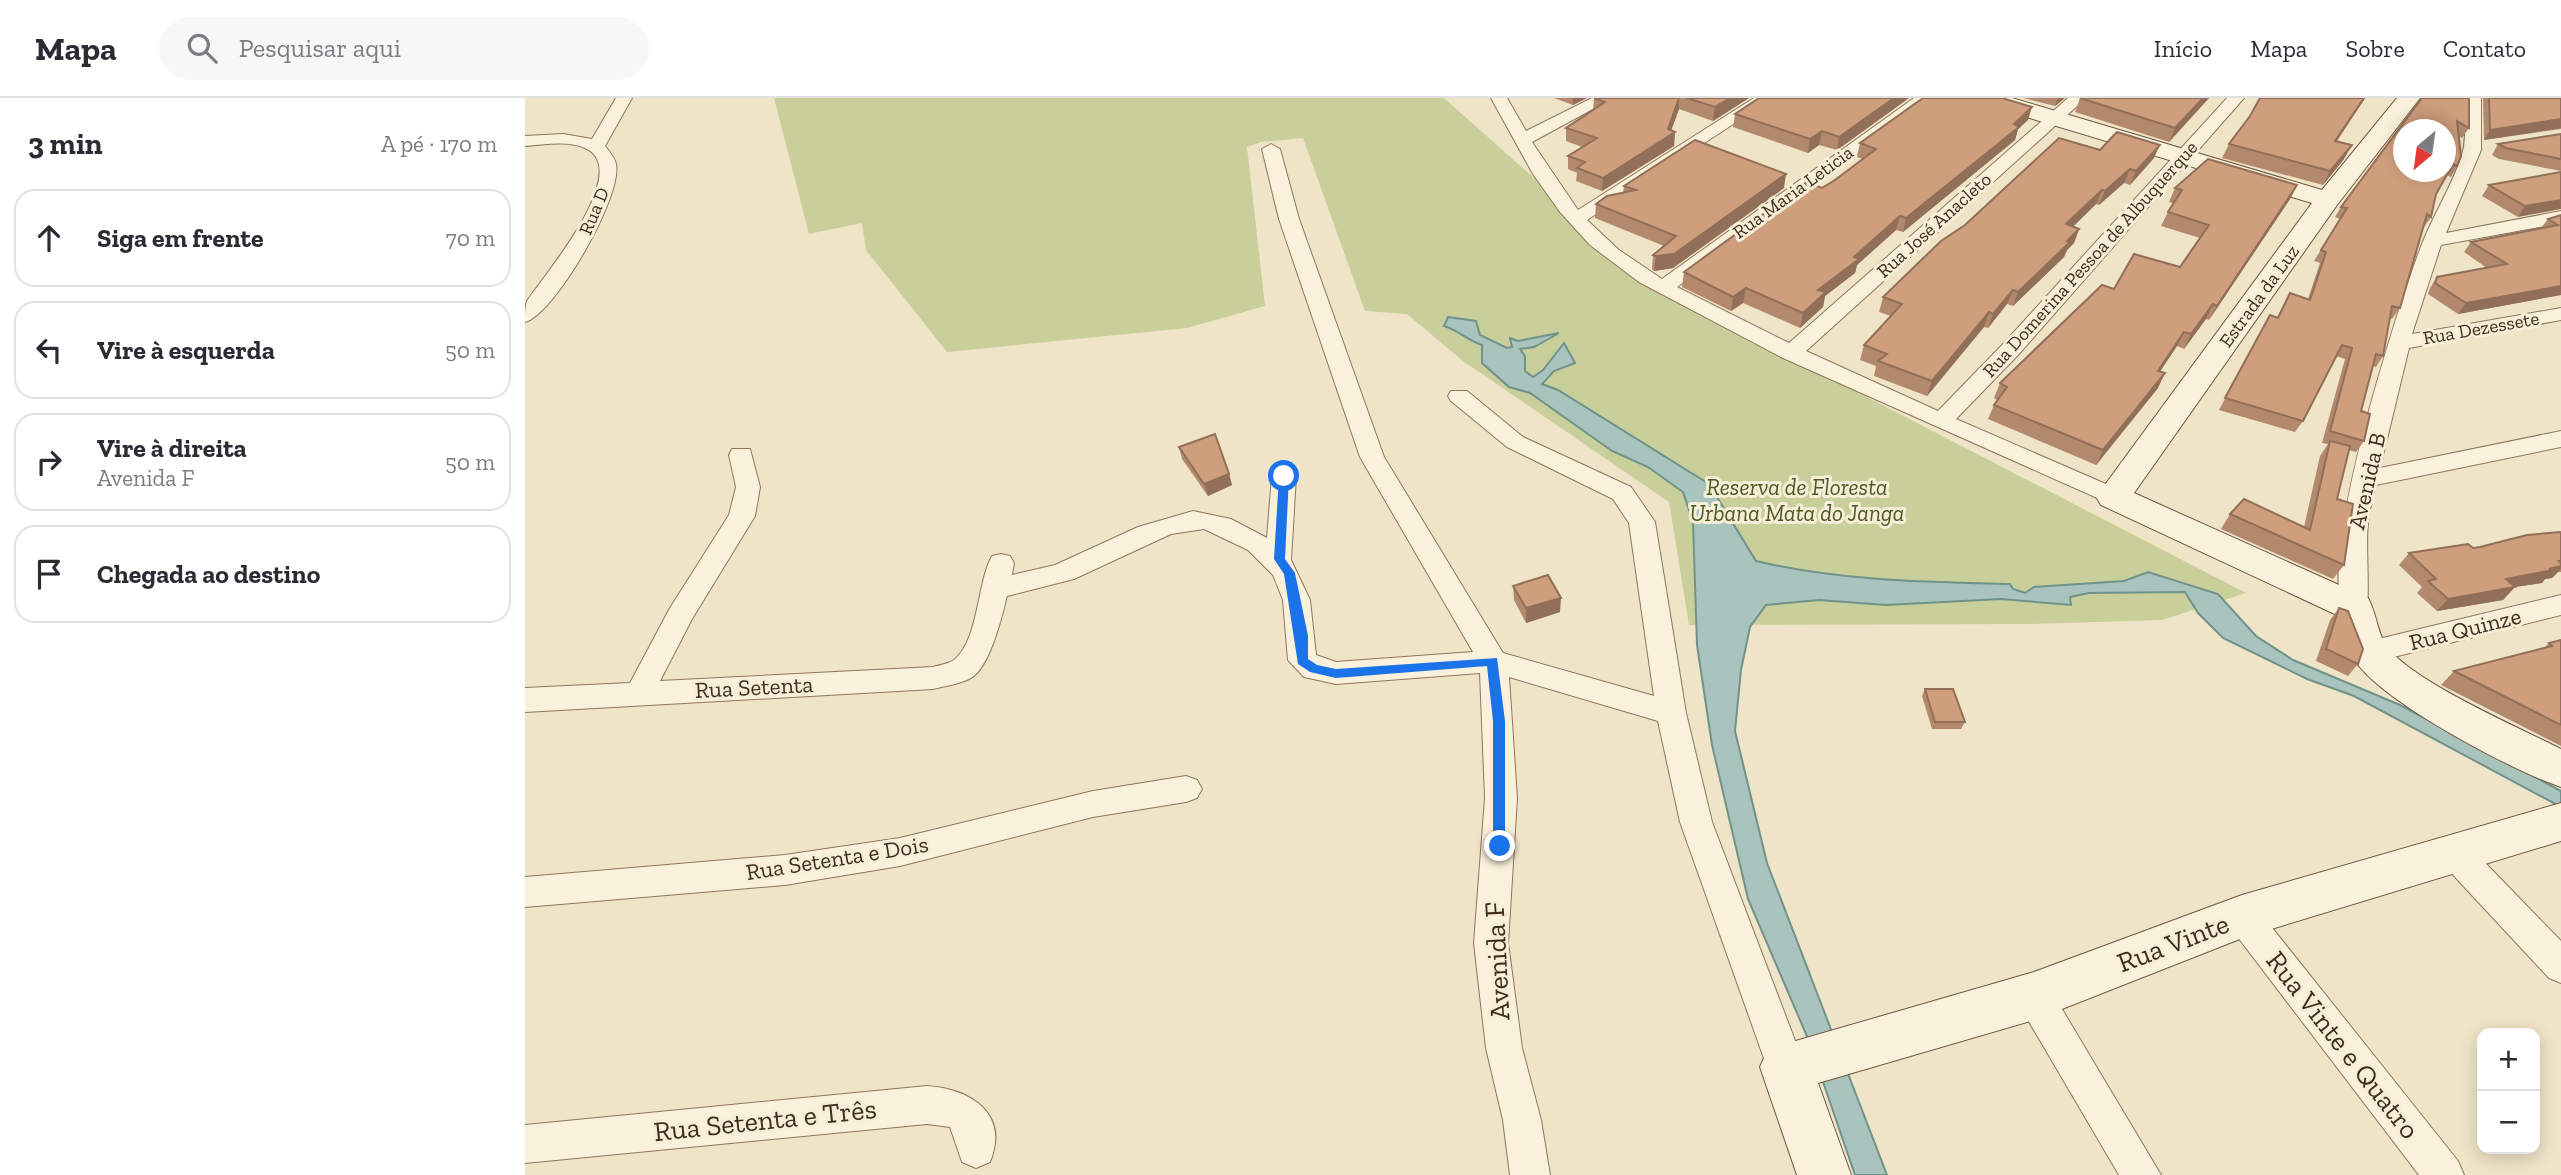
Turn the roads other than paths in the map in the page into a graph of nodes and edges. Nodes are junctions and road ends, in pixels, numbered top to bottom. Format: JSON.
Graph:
{"nodes":[{"id":1,"x":624,"y":98,"type":"edge"},
{"id":2,"x":1499,"y":98,"type":"edge"},
{"id":3,"x":1605,"y":98,"type":"edge"},
{"id":4,"x":1765,"y":98,"type":"edge"},
{"id":5,"x":1925,"y":98,"type":"edge"},
{"id":6,"x":1988,"y":98,"type":"edge"},
{"id":7,"x":2078,"y":98,"type":"edge"},
{"id":8,"x":2236,"y":98,"type":"edge"},
{"id":9,"x":2409,"y":98,"type":"edge"},
{"id":10,"x":2473,"y":98,"type":"edge"},
{"id":11,"x":2055,"y":118,"type":"junction"},
{"id":12,"x":532,"y":140,"type":"edge"},
{"id":13,"x":1522,"y":141,"type":"junction"},
{"id":14,"x":596,"y":147,"type":"junction"},
{"id":15,"x":1271,"y":149,"type":"dead end"},
{"id":16,"x":525,"y":155,"type":"edge"},
{"id":17,"x":2184,"y":156,"type":"junction"},
{"id":18,"x":2328,"y":200,"type":"junction"},
{"id":19,"x":2561,"y":217,"type":"edge"},
{"id":20,"x":1576,"y":219,"type":"junction"},
{"id":21,"x":2433,"y":241,"type":"junction"},
{"id":22,"x":1663,"y":288,"type":"junction"},
{"id":23,"x":2561,"y":314,"type":"edge"},
{"id":24,"x":525,"y":316,"type":"edge"},
{"id":25,"x":2400,"y":343,"type":"junction"},
{"id":26,"x":1791,"y":353,"type":"junction"},
{"id":27,"x":1459,"y":396,"type":"dead end"},
{"id":28,"x":1943,"y":419,"type":"junction"},
{"id":29,"x":2561,"y":439,"type":"edge"},
{"id":30,"x":741,"y":455,"type":"dead end"},
{"id":31,"x":1284,"y":476,"type":"dead end"},
{"id":32,"x":2366,"y":479,"type":"junction"},
{"id":33,"x":2113,"y":496,"type":"junction"},
{"id":34,"x":1279,"y":559,"type":"junction"},
{"id":35,"x":2561,"y":605,"type":"edge"},
{"id":36,"x":2355,"y":608,"type":"junction"},
{"id":37,"x":2370,"y":652,"type":"junction"},
{"id":38,"x":1493,"y":661,"type":"junction"},
{"id":39,"x":640,"y":692,"type":"junction"},
{"id":40,"x":525,"y":700,"type":"edge"},
{"id":41,"x":1671,"y":713,"type":"junction"},
{"id":42,"x":2561,"y":769,"type":"edge"},
{"id":43,"x":1186,"y":789,"type":"dead end"},
{"id":44,"x":2561,"y":822,"type":"edge"},
{"id":45,"x":2453,"y":852,"type":"junction"},
{"id":46,"x":525,"y":892,"type":"edge"},
{"id":47,"x":2242,"y":916,"type":"junction"},
{"id":48,"x":2561,"y":966,"type":"edge"},
{"id":49,"x":2034,"y":996,"type":"junction"},
{"id":50,"x":1790,"y":1066,"type":"junction"},
{"id":51,"x":525,"y":1144,"type":"edge"},
{"id":52,"x":976,"y":1148,"type":"dead end"},
{"id":53,"x":1531,"y":1175,"type":"edge"},
{"id":54,"x":1824,"y":1175,"type":"edge"},
{"id":55,"x":2141,"y":1175,"type":"edge"},
{"id":56,"x":2444,"y":1175,"type":"edge"}],
"edges":[{"from":1,"to":14,"type":"street"},
{"from":2,"to":13,"type":"street"},
{"from":3,"to":13,"type":"street"},
{"from":4,"to":20,"type":"street"},
{"from":5,"to":22,"type":"street","name":"Rua Maria Leticia"},
{"from":6,"to":11,"type":"main road"},
{"from":7,"to":11,"type":"street","name":"Rua José Anacleto"},
{"from":8,"to":17,"type":"street","name":"Rua Domerina Pessoa de Albuquerque"},
{"from":9,"to":18,"type":"main road","name":"Estrada da Luz"},
{"from":10,"to":21,"type":"street","name":"Avenida B"},
{"from":11,"to":17,"type":"main road"},
{"from":11,"to":26,"type":"street","name":"Rua José Anacleto"},
{"from":12,"to":14,"type":"street"},
{"from":12,"to":16,"type":"street"},
{"from":13,"to":20,"type":"street"},
{"from":14,"to":24,"type":"street","name":"Rua D"},
{"from":15,"to":38,"type":"street"},
{"from":17,"to":18,"type":"main road"},
{"from":17,"to":28,"type":"street","name":"Rua Domerina Pessoa de Albuquerque"},
{"from":18,"to":33,"type":"main road","name":"Estrada da Luz"},
{"from":19,"to":21,"type":"street"},
{"from":20,"to":22,"type":"street"},
{"from":21,"to":25,"type":"street","name":"Avenida B"},
{"from":22,"to":26,"type":"street"},
{"from":23,"to":25,"type":"street","name":"Rua Dezessete"},
{"from":25,"to":32,"type":"street","name":"Avenida B"},
{"from":26,"to":28,"type":"street"},
{"from":27,"to":41,"type":"street"},
{"from":28,"to":33,"type":"street"},
{"from":29,"to":32,"type":"street"},
{"from":30,"to":39,"type":"street"},
{"from":31,"to":34,"type":"street"},
{"from":32,"to":36,"type":"street","name":"Avenida B"},
{"from":33,"to":36,"type":"main road"},
{"from":34,"to":38,"type":"street"},
{"from":34,"to":39,"type":"street","name":"Rua Setenta"},
{"from":35,"to":37,"type":"street","name":"Rua Quinze"},
{"from":36,"to":37,"type":"main road","name":"Avenida B"},
{"from":37,"to":42,"type":"main road","name":"Avenida B"},
{"from":38,"to":41,"type":"street"},
{"from":38,"to":53,"type":"street","name":"Avenida F"},
{"from":39,"to":40,"type":"street","name":"Rua Setenta"},
{"from":41,"to":50,"type":"street"},
{"from":43,"to":46,"type":"street","name":"Rua Setenta e Dois"},
{"from":44,"to":45,"type":"main road","name":"Rua Vinte"},
{"from":45,"to":47,"type":"main road","name":"Rua Vinte"},
{"from":45,"to":48,"type":"street"},
{"from":47,"to":49,"type":"main road","name":"Rua Vinte"},
{"from":47,"to":56,"type":"street","name":"Rua Vinte e Quatro"},
{"from":49,"to":50,"type":"main road","name":"Rua Vinte"},
{"from":49,"to":55,"type":"street"},
{"from":50,"to":54,"type":"main road"},
{"from":51,"to":52,"type":"street","name":"Rua Setenta e Três"}]}
